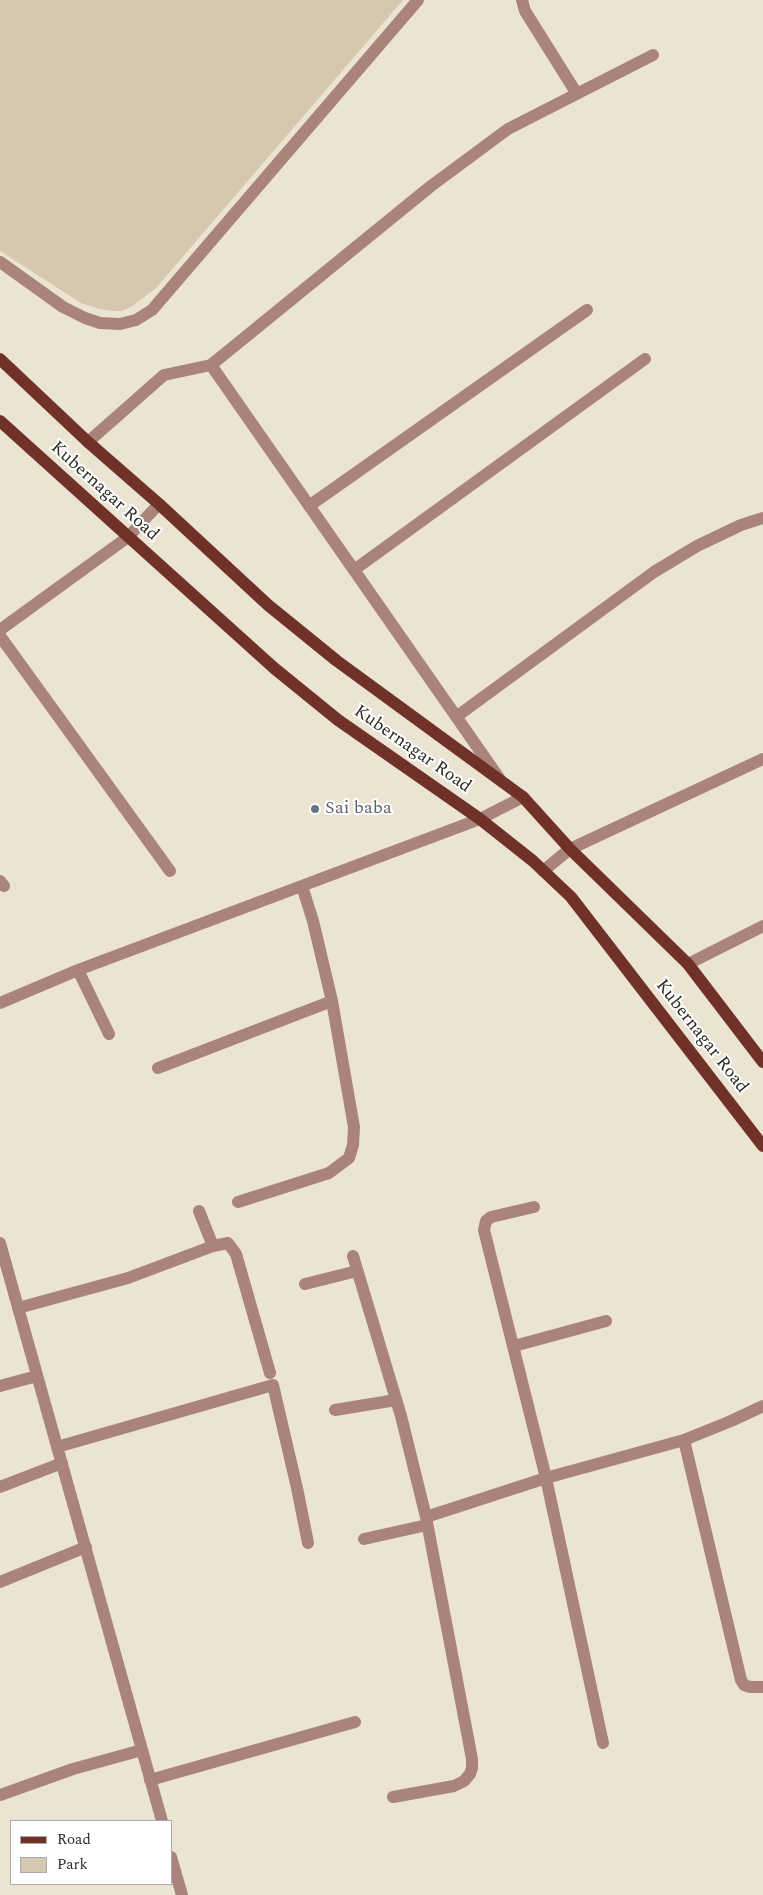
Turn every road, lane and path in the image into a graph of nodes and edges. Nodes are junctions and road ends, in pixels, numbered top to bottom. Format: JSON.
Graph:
{"nodes":[{"id":1,"x":418,"y":0,"type":"edge"},
{"id":2,"x":522,"y":0,"type":"edge"},
{"id":3,"x":653,"y":55,"type":"dead end"},
{"id":4,"x":577,"y":94,"type":"junction"},
{"id":5,"x":0,"y":262,"type":"edge"},
{"id":6,"x":587,"y":310,"type":"dead end"},
{"id":7,"x":645,"y":359,"type":"dead end"},
{"id":8,"x":0,"y":360,"type":"edge"},
{"id":9,"x":211,"y":365,"type":"junction"},
{"id":10,"x":0,"y":422,"type":"edge"},
{"id":11,"x":88,"y":442,"type":"junction"},
{"id":12,"x":159,"y":504,"type":"junction"},
{"id":13,"x":309,"y":506,"type":"junction"},
{"id":14,"x":763,"y":518,"type":"edge"},
{"id":15,"x":128,"y":537,"type":"junction"},
{"id":16,"x":354,"y":570,"type":"junction"},
{"id":17,"x":0,"y":630,"type":"edge"},
{"id":18,"x":0,"y":636,"type":"edge"},
{"id":19,"x":456,"y":717,"type":"junction"},
{"id":20,"x":763,"y":759,"type":"edge"},
{"id":21,"x":500,"y":780,"type":"junction"},
{"id":22,"x":523,"y":797,"type":"junction"},
{"id":23,"x":480,"y":819,"type":"junction"},
{"id":24,"x":570,"y":848,"type":"junction"},
{"id":25,"x":170,"y":871,"type":"dead end"},
{"id":26,"x":543,"y":871,"type":"junction"},
{"id":27,"x":302,"y":886,"type":"junction"},
{"id":28,"x":763,"y":926,"type":"edge"},
{"id":29,"x":688,"y":964,"type":"junction"},
{"id":30,"x":78,"y":970,"type":"junction"},
{"id":31,"x":332,"y":1001,"type":"junction"},
{"id":32,"x":0,"y":1003,"type":"edge"},
{"id":33,"x":109,"y":1034,"type":"dead end"},
{"id":34,"x":763,"y":1062,"type":"edge"},
{"id":35,"x":158,"y":1068,"type":"dead end"},
{"id":36,"x":763,"y":1146,"type":"edge"},
{"id":37,"x":238,"y":1202,"type":"dead end"},
{"id":38,"x":534,"y":1207,"type":"dead end"},
{"id":39,"x":199,"y":1211,"type":"dead end"},
{"id":40,"x":0,"y":1243,"type":"edge"},
{"id":41,"x":213,"y":1246,"type":"junction"},
{"id":42,"x":353,"y":1256,"type":"dead end"},
{"id":43,"x":357,"y":1271,"type":"junction"},
{"id":44,"x":305,"y":1284,"type":"dead end"},
{"id":45,"x":18,"y":1308,"type":"junction"},
{"id":46,"x":606,"y":1322,"type":"dead end"},
{"id":47,"x":514,"y":1346,"type":"junction"},
{"id":48,"x":270,"y":1373,"type":"dead end"},
{"id":49,"x":37,"y":1376,"type":"junction"},
{"id":50,"x":0,"y":1386,"type":"edge"},
{"id":51,"x":396,"y":1400,"type":"junction"},
{"id":52,"x":763,"y":1406,"type":"edge"},
{"id":53,"x":335,"y":1410,"type":"dead end"},
{"id":54,"x":684,"y":1440,"type":"junction"},
{"id":55,"x":57,"y":1447,"type":"junction"},
{"id":56,"x":62,"y":1463,"type":"junction"},
{"id":57,"x":546,"y":1478,"type":"junction"},
{"id":58,"x":0,"y":1487,"type":"edge"},
{"id":59,"x":427,"y":1521,"type":"junction"},
{"id":60,"x":364,"y":1539,"type":"dead end"},
{"id":61,"x":308,"y":1543,"type":"dead end"},
{"id":62,"x":86,"y":1547,"type":"junction"},
{"id":63,"x":0,"y":1582,"type":"edge"},
{"id":64,"x":763,"y":1687,"type":"edge"},
{"id":65,"x":354,"y":1722,"type":"dead end"},
{"id":66,"x":603,"y":1743,"type":"dead end"},
{"id":67,"x":142,"y":1750,"type":"junction"},
{"id":68,"x":150,"y":1780,"type":"junction"},
{"id":69,"x":0,"y":1795,"type":"edge"},
{"id":70,"x":393,"y":1797,"type":"dead end"},
{"id":71,"x":162,"y":1820,"type":"edge"},
{"id":72,"x":172,"y":1860,"type":"edge"},
{"id":73,"x":182,"y":1895,"type":"edge"}],
"edges":[{"from":1,"to":5,"type":"street"},
{"from":2,"to":4,"type":"street"},
{"from":3,"to":4,"type":"street"},
{"from":4,"to":9,"type":"street"},
{"from":6,"to":13,"type":"street"},
{"from":7,"to":16,"type":"street"},
{"from":8,"to":11,"type":"main road","name":"Kubernagar Road"},
{"from":9,"to":11,"type":"street"},
{"from":9,"to":13,"type":"street"},
{"from":10,"to":15,"type":"main road","name":"Kubernagar Road"},
{"from":11,"to":12,"type":"main road","name":"Kubernagar Road"},
{"from":12,"to":15,"type":"street"},
{"from":12,"to":21,"type":"main road","name":"Kubernagar Road"},
{"from":13,"to":16,"type":"street"},
{"from":14,"to":19,"type":"street"},
{"from":15,"to":17,"type":"street"},
{"from":15,"to":23,"type":"main road","name":"Kubernagar Road"},
{"from":16,"to":19,"type":"street"},
{"from":18,"to":25,"type":"street"},
{"from":19,"to":21,"type":"street"},
{"from":20,"to":24,"type":"street"},
{"from":21,"to":22,"type":"main road","name":"Kubernagar Road"},
{"from":22,"to":23,"type":"street"},
{"from":22,"to":24,"type":"main road","name":"Kubernagar Road"},
{"from":23,"to":26,"type":"main road","name":"Kubernagar Road"},
{"from":23,"to":27,"type":"street"},
{"from":24,"to":26,"type":"street"},
{"from":24,"to":29,"type":"main road","name":"Kubernagar Road"},
{"from":26,"to":36,"type":"main road","name":"Kubernagar Road"},
{"from":27,"to":30,"type":"street"},
{"from":27,"to":31,"type":"street"},
{"from":28,"to":29,"type":"street"},
{"from":29,"to":34,"type":"main road","name":"Kubernagar Road"},
{"from":30,"to":32,"type":"street"},
{"from":30,"to":33,"type":"street"},
{"from":31,"to":35,"type":"street"},
{"from":31,"to":37,"type":"street"},
{"from":38,"to":47,"type":"street"},
{"from":39,"to":41,"type":"street"},
{"from":40,"to":45,"type":"street"},
{"from":41,"to":45,"type":"street"},
{"from":41,"to":48,"type":"street"},
{"from":42,"to":43,"type":"street"},
{"from":43,"to":44,"type":"street"},
{"from":43,"to":51,"type":"street"},
{"from":45,"to":49,"type":"street"},
{"from":46,"to":47,"type":"street"},
{"from":47,"to":57,"type":"street"},
{"from":49,"to":50,"type":"street"},
{"from":49,"to":55,"type":"street"},
{"from":51,"to":53,"type":"street"},
{"from":51,"to":59,"type":"street"},
{"from":52,"to":54,"type":"street"},
{"from":54,"to":57,"type":"street"},
{"from":54,"to":64,"type":"street"},
{"from":55,"to":56,"type":"street"},
{"from":55,"to":61,"type":"street"},
{"from":56,"to":58,"type":"street"},
{"from":56,"to":62,"type":"street"},
{"from":57,"to":59,"type":"street"},
{"from":57,"to":66,"type":"street"},
{"from":59,"to":60,"type":"street"},
{"from":59,"to":70,"type":"street"},
{"from":62,"to":63,"type":"street"},
{"from":62,"to":67,"type":"street"},
{"from":65,"to":68,"type":"street"},
{"from":67,"to":68,"type":"street"},
{"from":67,"to":69,"type":"street"},
{"from":68,"to":71,"type":"street"},
{"from":72,"to":73,"type":"street"}]}
